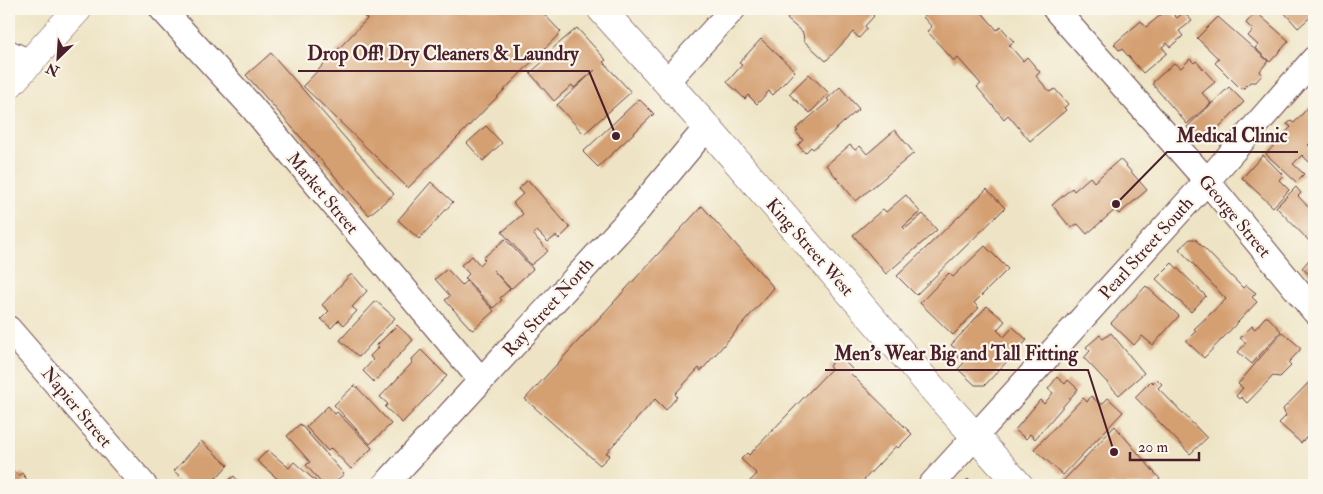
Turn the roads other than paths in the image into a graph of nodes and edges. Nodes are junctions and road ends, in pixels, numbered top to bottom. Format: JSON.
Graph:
{"nodes":[{"id":1,"x":78,"y":9,"type":"edge"},
{"id":2,"x":162,"y":9,"type":"edge"},
{"id":3,"x":600,"y":9,"type":"edge"},
{"id":4,"x":733,"y":9,"type":"edge"},
{"id":5,"x":1055,"y":9,"type":"edge"},
{"id":6,"x":19,"y":58,"type":"edge"},
{"id":7,"x":1314,"y":59,"type":"edge"},
{"id":8,"x":667,"y":81,"type":"junction"},
{"id":9,"x":9,"y":85,"type":"edge"},
{"id":10,"x":707,"y":127,"type":"junction"},
{"id":11,"x":1207,"y":181,"type":"junction"},
{"id":12,"x":1314,"y":311,"type":"edge"},
{"id":13,"x":9,"y":329,"type":"edge"},
{"id":14,"x":481,"y":380,"type":"junction"},
{"id":15,"x":976,"y":436,"type":"junction"},
{"id":16,"x":144,"y":485,"type":"edge"},
{"id":17,"x":385,"y":485,"type":"edge"},
{"id":18,"x":931,"y":485,"type":"edge"},
{"id":19,"x":1019,"y":485,"type":"edge"}],
"edges":[{"from":1,"to":6,"type":"main road"},
{"from":2,"to":14,"type":"street","name":"Market Street"},
{"from":3,"to":8,"type":"main road","name":"King Street West"},
{"from":4,"to":8,"type":"street"},
{"from":5,"to":11,"type":"street","name":"George Street"},
{"from":6,"to":9,"type":"main road"},
{"from":7,"to":11,"type":"street","name":"Pearl Street South"},
{"from":8,"to":10,"type":"main road","name":"King Street West"},
{"from":10,"to":14,"type":"street","name":"Ray Street North"},
{"from":10,"to":15,"type":"main road","name":"King Street West"},
{"from":11,"to":12,"type":"street","name":"George Street"},
{"from":11,"to":15,"type":"street","name":"Pearl Street South"},
{"from":13,"to":16,"type":"street","name":"Napier Street"},
{"from":14,"to":17,"type":"street","name":"Ray Street North"},
{"from":15,"to":18,"type":"street","name":"Pearl Street South"},
{"from":15,"to":19,"type":"main road","name":"King Street West"}]}
